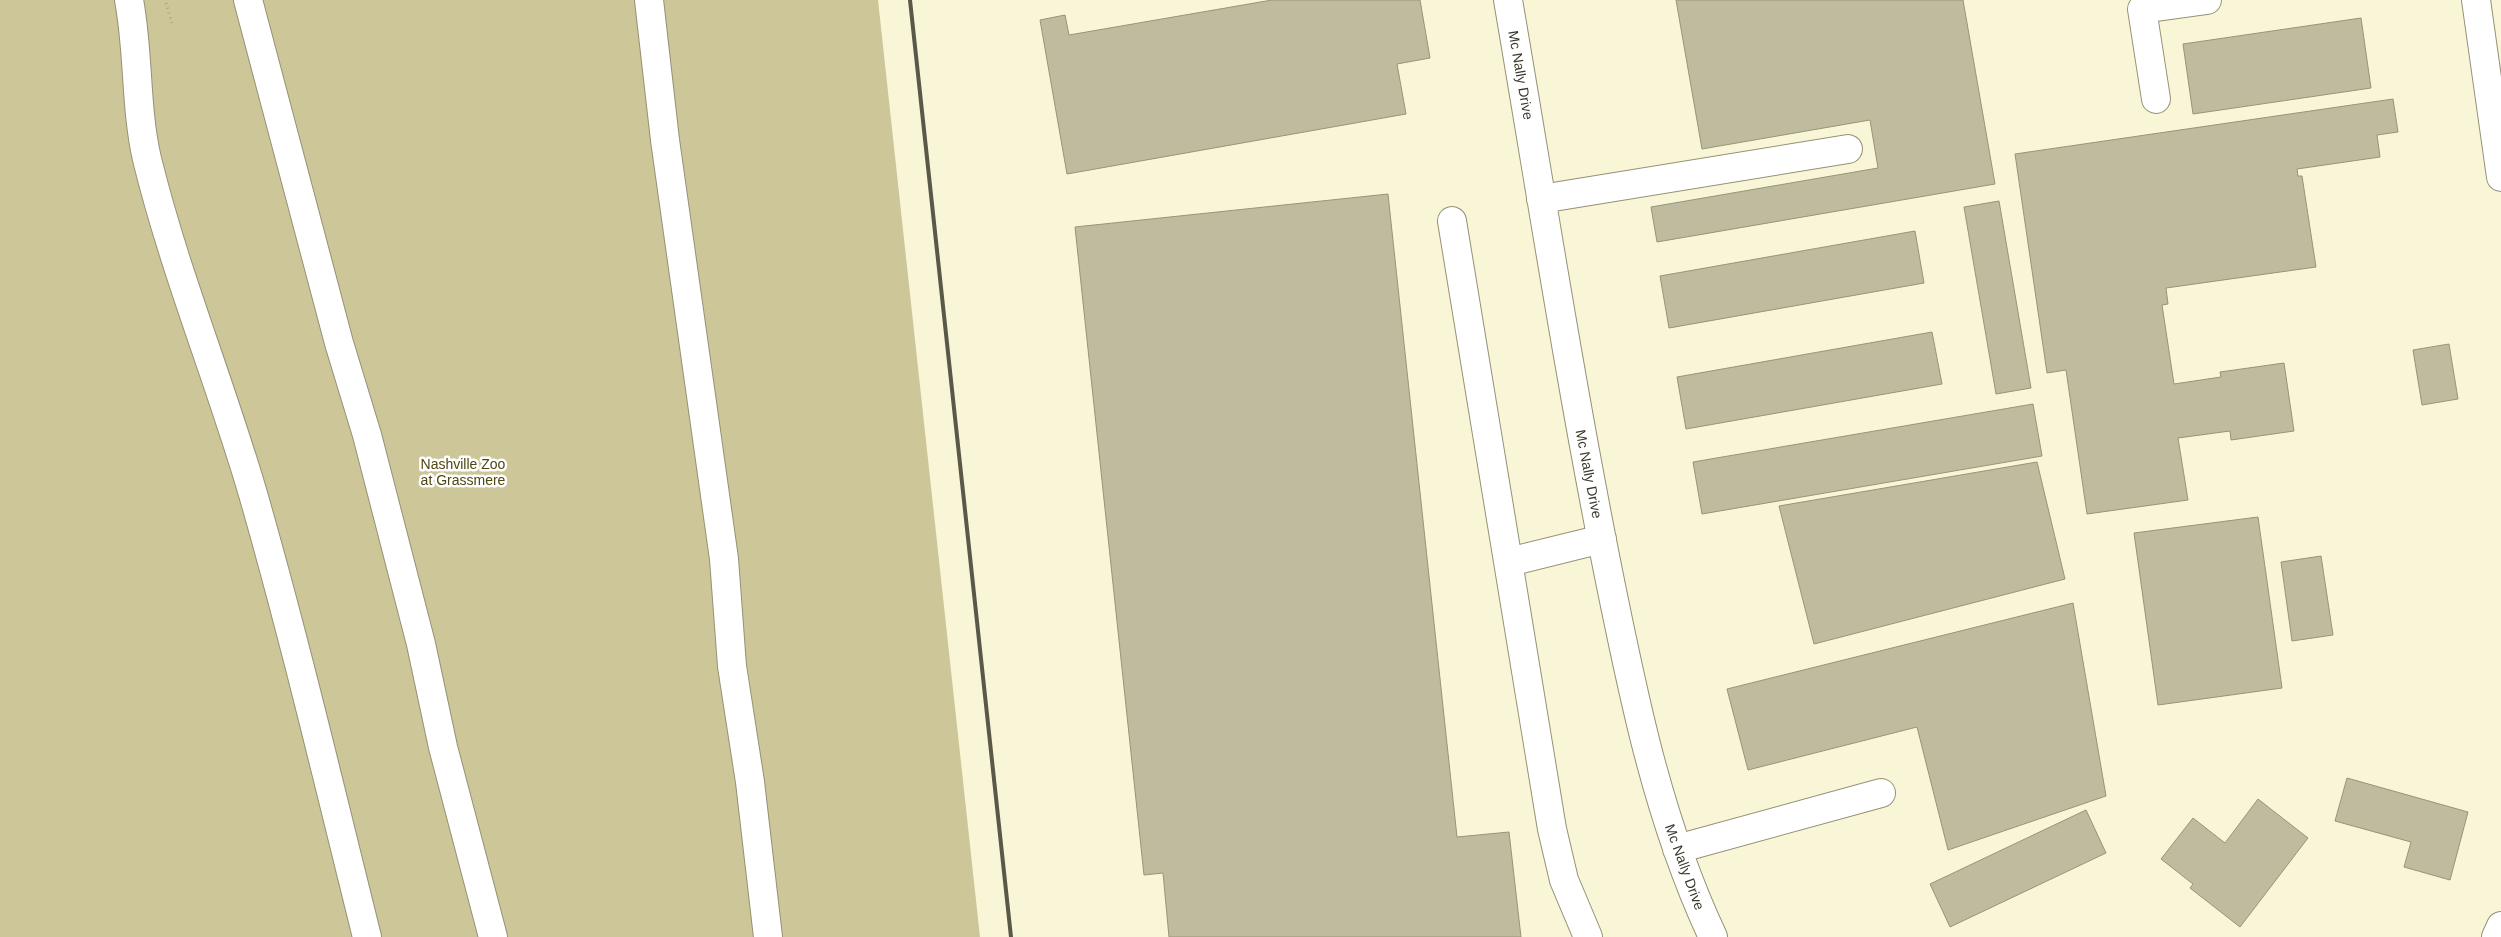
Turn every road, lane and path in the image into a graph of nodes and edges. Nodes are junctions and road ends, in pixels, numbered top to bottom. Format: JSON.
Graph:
{"nodes":[{"id":1,"x":129,"y":0,"type":"edge"},
{"id":2,"x":165,"y":0,"type":"edge"},
{"id":3,"x":248,"y":0,"type":"edge"},
{"id":4,"x":649,"y":0,"type":"edge"},
{"id":5,"x":1508,"y":0,"type":"edge"},
{"id":6,"x":2207,"y":0,"type":"edge"},
{"id":7,"x":2476,"y":0,"type":"edge"},
{"id":8,"x":172,"y":23,"type":"dead end"},
{"id":9,"x":2156,"y":99,"type":"dead end"},
{"id":10,"x":1848,"y":149,"type":"dead end"},
{"id":11,"x":2501,"y":176,"type":"edge"},
{"id":12,"x":1541,"y":199,"type":"junction"},
{"id":13,"x":1452,"y":221,"type":"dead end"},
{"id":14,"x":1602,"y":539,"type":"junction"},
{"id":15,"x":1509,"y":562,"type":"junction"},
{"id":16,"x":1881,"y":793,"type":"dead end"},
{"id":17,"x":1677,"y":849,"type":"junction"},
{"id":18,"x":2501,"y":926,"type":"edge"},
{"id":19,"x":367,"y":937,"type":"edge"},
{"id":20,"x":493,"y":937,"type":"edge"},
{"id":21,"x":768,"y":937,"type":"edge"},
{"id":22,"x":1588,"y":937,"type":"edge"},
{"id":23,"x":1713,"y":937,"type":"edge"},
{"id":24,"x":2496,"y":937,"type":"edge"}],
"edges":[{"from":1,"to":19,"type":"street"},
{"from":2,"to":8,"type":"path"},
{"from":3,"to":20,"type":"street"},
{"from":4,"to":21,"type":"street"},
{"from":5,"to":12,"type":"street","name":"Mc Nally Drive"},
{"from":6,"to":9,"type":"street"},
{"from":7,"to":11,"type":"street"},
{"from":10,"to":12,"type":"street"},
{"from":12,"to":14,"type":"street","name":"Mc Nally Drive"},
{"from":13,"to":15,"type":"street"},
{"from":14,"to":15,"type":"street"},
{"from":14,"to":17,"type":"street","name":"Mc Nally Drive"},
{"from":15,"to":22,"type":"street"},
{"from":16,"to":17,"type":"street"},
{"from":17,"to":23,"type":"street","name":"Mc Nally Drive"},
{"from":18,"to":24,"type":"street"}]}
